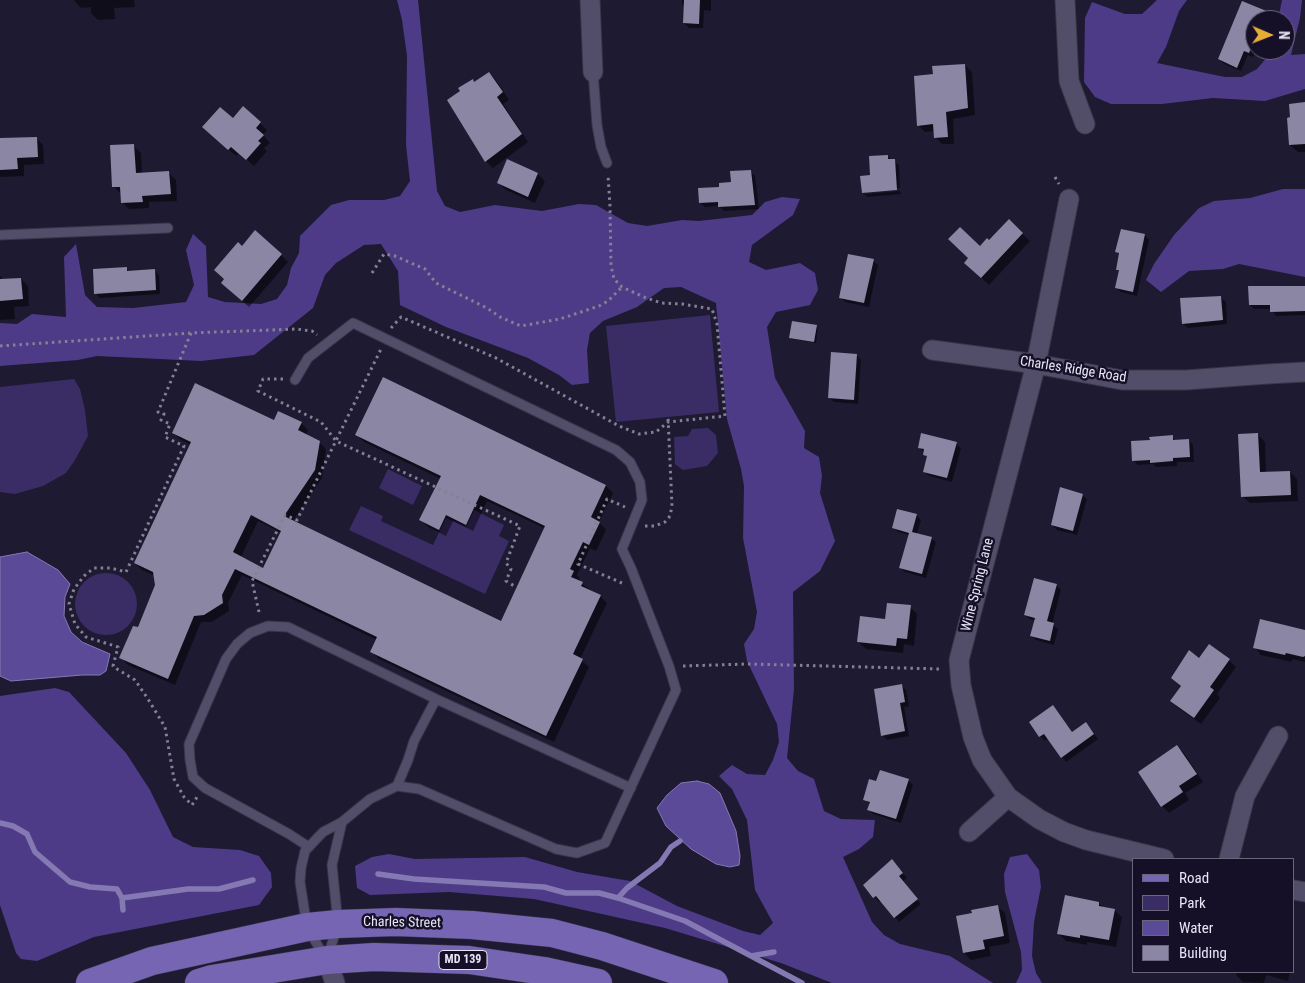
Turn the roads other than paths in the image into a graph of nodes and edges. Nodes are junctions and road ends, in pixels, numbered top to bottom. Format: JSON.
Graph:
{"nodes":[{"id":1,"x":590,"y":0,"type":"edge"},
{"id":2,"x":1065,"y":0,"type":"edge"},
{"id":3,"x":593,"y":72,"type":"joint"},
{"id":4,"x":1085,"y":124,"type":"dead end"},
{"id":5,"x":607,"y":163,"type":"road end"},
{"id":6,"x":1069,"y":200,"type":"dead end"},
{"id":7,"x":168,"y":228,"type":"dead end"},
{"id":8,"x":0,"y":235,"type":"edge"},
{"id":9,"x":932,"y":350,"type":"dead end"},
{"id":10,"x":1036,"y":364,"type":"junction"},
{"id":11,"x":1305,"y":372,"type":"edge"},
{"id":12,"x":295,"y":380,"type":"road end"},
{"id":13,"x":436,"y":699,"type":"junction"},
{"id":14,"x":1278,"y":736,"type":"dead end"},
{"id":15,"x":397,"y":786,"type":"junction"},
{"id":16,"x":631,"y":788,"type":"junction"},
{"id":17,"x":1008,"y":797,"type":"junction"},
{"id":18,"x":342,"y":822,"type":"junction"},
{"id":19,"x":970,"y":832,"type":"dead end"},
{"id":20,"x":309,"y":847,"type":"junction"},
{"id":21,"x":1160,"y":858,"type":"edge"},
{"id":22,"x":1229,"y":858,"type":"edge"},
{"id":23,"x":338,"y":924,"type":"junction"},
{"id":24,"x":307,"y":927,"type":"junction"},
{"id":25,"x":331,"y":972,"type":"edge"},
{"id":26,"x":90,"y":983,"type":"edge"},
{"id":27,"x":199,"y":983,"type":"edge"},
{"id":28,"x":598,"y":983,"type":"edge"},
{"id":29,"x":714,"y":983,"type":"edge"}],
"edges":[{"from":1,"to":3,"type":"street"},
{"from":2,"to":4,"type":"street"},
{"from":3,"to":5,"type":"lane"},
{"from":6,"to":10,"type":"street","name":"Wine Spring Lane"},
{"from":7,"to":8,"type":"lane"},
{"from":9,"to":10,"type":"street","name":"Charles Ridge Road"},
{"from":10,"to":11,"type":"street","name":"Charles Ridge Road"},
{"from":10,"to":17,"type":"street","name":"Wine Spring Lane"},
{"from":12,"to":16,"type":"lane"},
{"from":13,"to":15,"type":"lane"},
{"from":13,"to":16,"type":"lane"},
{"from":13,"to":20,"type":"lane"},
{"from":14,"to":22,"type":"street"},
{"from":15,"to":16,"type":"lane"},
{"from":15,"to":18,"type":"lane"},
{"from":17,"to":19,"type":"street"},
{"from":17,"to":21,"type":"street","name":"Wine Spring Lane"},
{"from":18,"to":20,"type":"lane"},
{"from":18,"to":23,"type":"lane"},
{"from":20,"to":24,"type":"lane"},
{"from":23,"to":24,"type":"main road","name":"Charles Street"},
{"from":23,"to":25,"type":"lane"},
{"from":23,"to":29,"type":"main road","name":"Charles Street"},
{"from":24,"to":25,"type":"lane"},
{"from":24,"to":26,"type":"main road","name":"Charles Street"},
{"from":25,"to":27,"type":"main road","number":"MD 139"},
{"from":25,"to":28,"type":"main road","number":"MD 139"}]}
